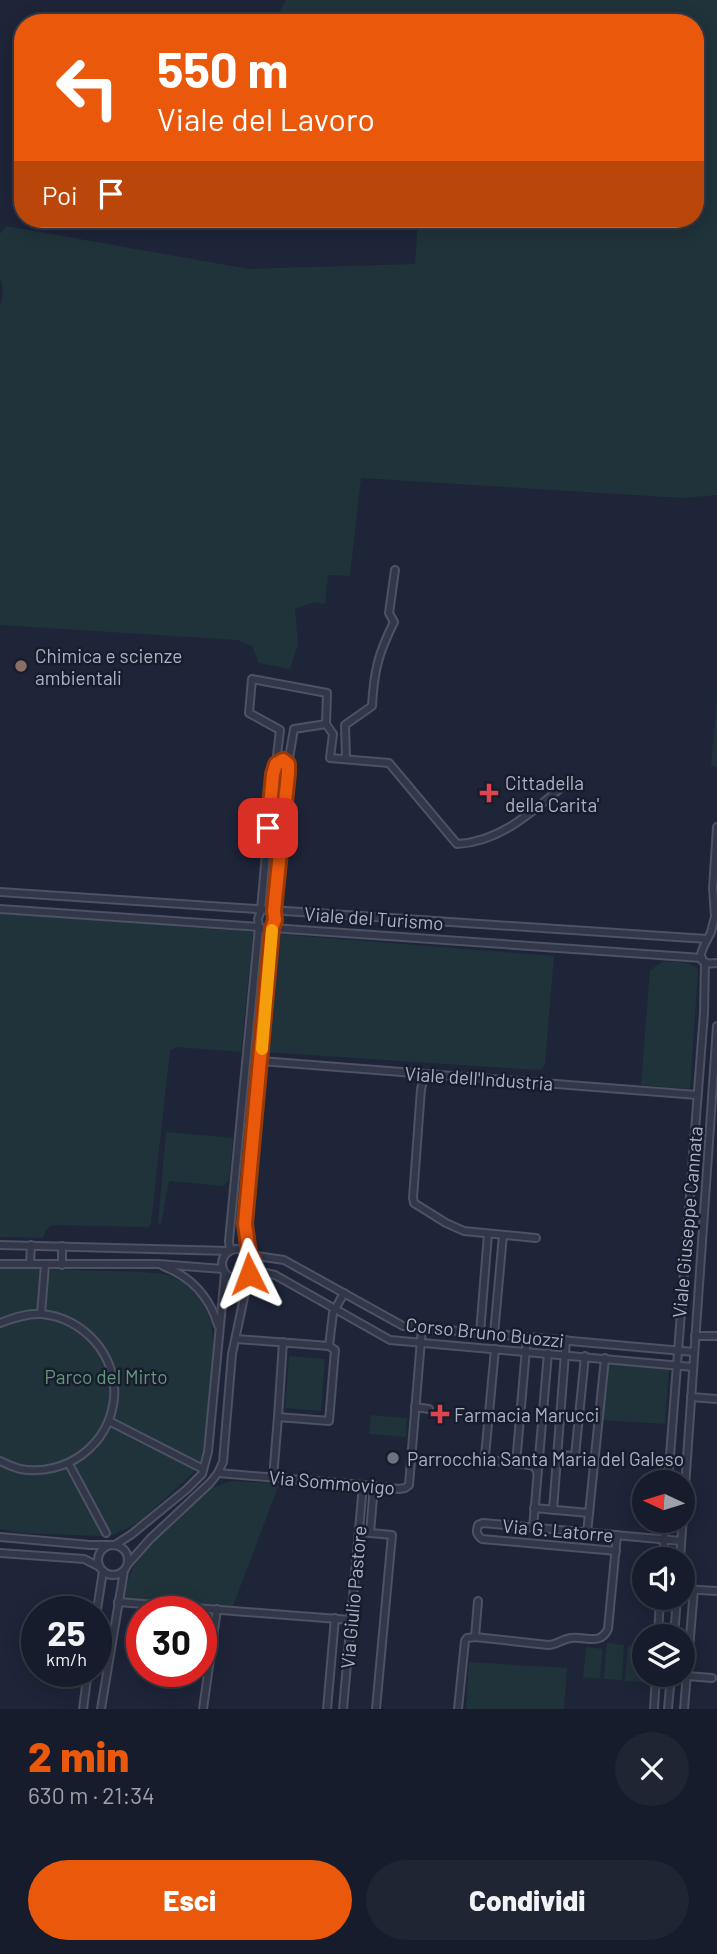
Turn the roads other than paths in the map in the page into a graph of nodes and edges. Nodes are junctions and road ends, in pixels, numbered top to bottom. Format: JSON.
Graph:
{"nodes":[{"id":1,"x":395,"y":570,"type":"dead end"},
{"id":2,"x":326,"y":724,"type":"junction"},
{"id":3,"x":346,"y":759,"type":"junction"},
{"id":4,"x":288,"y":764,"type":"junction"},
{"id":5,"x":275,"y":766,"type":"junction"},
{"id":6,"x":568,"y":782,"type":"dead end"},
{"id":7,"x":717,"y":827,"type":"edge"},
{"id":8,"x":0,"y":892,"type":"edge"},
{"id":9,"x":0,"y":909,"type":"edge"},
{"id":10,"x":261,"y":910,"type":"junction"},
{"id":11,"x":274,"y":911,"type":"junction"},
{"id":12,"x":716,"y":916,"type":"edge"},
{"id":13,"x":438,"y":922,"type":"junction"},
{"id":14,"x":259,"y":927,"type":"junction"},
{"id":15,"x":272,"y":928,"type":"junction"},
{"id":16,"x":606,"y":934,"type":"junction"},
{"id":17,"x":436,"y":939,"type":"junction"},
{"id":18,"x":707,"y":939,"type":"junction"},
{"id":19,"x":605,"y":950,"type":"junction"},
{"id":20,"x":704,"y":960,"type":"junction"},
{"id":21,"x":717,"y":963,"type":"edge"},
{"id":22,"x":717,"y":1026,"type":"edge"},
{"id":23,"x":261,"y":1061,"type":"junction"},
{"id":24,"x":425,"y":1074,"type":"junction"},
{"id":25,"x":697,"y":1095,"type":"junction"},
{"id":26,"x":709,"y":1139,"type":"junction"},
{"id":27,"x":717,"y":1139,"type":"edge"},
{"id":28,"x":488,"y":1234,"type":"junction"},
{"id":29,"x":503,"y":1235,"type":"junction"},
{"id":30,"x":536,"y":1238,"type":"dead end"},
{"id":31,"x":0,"y":1245,"type":"edge"},
{"id":32,"x":31,"y":1245,"type":"junction"},
{"id":33,"x":62,"y":1246,"type":"junction"},
{"id":34,"x":229,"y":1250,"type":"junction"},
{"id":35,"x":250,"y":1254,"type":"junction"},
{"id":36,"x":0,"y":1264,"type":"edge"},
{"id":37,"x":30,"y":1264,"type":"junction"},
{"id":38,"x":158,"y":1264,"type":"junction"},
{"id":39,"x":45,"y":1265,"type":"junction"},
{"id":40,"x":62,"y":1265,"type":"junction"},
{"id":41,"x":224,"y":1271,"type":"junction"},
{"id":42,"x":250,"y":1272,"type":"junction"},
{"id":43,"x":344,"y":1293,"type":"junction"},
{"id":44,"x":334,"y":1308,"type":"junction"},
{"id":45,"x":41,"y":1314,"type":"junction"},
{"id":46,"x":0,"y":1323,"type":"edge"},
{"id":47,"x":422,"y":1328,"type":"junction"},
{"id":48,"x":220,"y":1329,"type":"junction"},
{"id":49,"x":480,"y":1333,"type":"junction"},
{"id":50,"x":494,"y":1334,"type":"junction"},
{"id":51,"x":695,"y":1336,"type":"junction"},
{"id":52,"x":527,"y":1337,"type":"junction"},
{"id":53,"x":717,"y":1337,"type":"edge"},
{"id":54,"x":236,"y":1339,"type":"junction"},
{"id":55,"x":566,"y":1340,"type":"junction"},
{"id":56,"x":284,"y":1342,"type":"junction"},
{"id":57,"x":421,"y":1342,"type":"junction"},
{"id":58,"x":329,"y":1346,"type":"junction"},
{"id":59,"x":495,"y":1349,"type":"junction"},
{"id":60,"x":677,"y":1350,"type":"junction"},
{"id":61,"x":526,"y":1351,"type":"junction"},
{"id":62,"x":694,"y":1352,"type":"junction"},
{"id":63,"x":548,"y":1353,"type":"junction"},
{"id":64,"x":565,"y":1355,"type":"junction"},
{"id":65,"x":585,"y":1356,"type":"junction"},
{"id":66,"x":605,"y":1358,"type":"junction"},
{"id":67,"x":676,"y":1366,"type":"junction"},
{"id":68,"x":693,"y":1367,"type":"junction"},
{"id":69,"x":691,"y":1397,"type":"junction"},
{"id":70,"x":717,"y":1399,"type":"edge"},
{"id":71,"x":415,"y":1407,"type":"junction"},
{"id":72,"x":429,"y":1409,"type":"dead end"},
{"id":73,"x":278,"y":1417,"type":"junction"},
{"id":74,"x":109,"y":1421,"type":"junction"},
{"id":75,"x":558,"y":1455,"type":"junction"},
{"id":76,"x":0,"y":1461,"type":"edge"},
{"id":77,"x":69,"y":1464,"type":"junction"},
{"id":78,"x":516,"y":1464,"type":"junction"},
{"id":79,"x":203,"y":1469,"type":"junction"},
{"id":80,"x":669,"y":1470,"type":"edge"},
{"id":81,"x":538,"y":1473,"type":"junction"},
{"id":82,"x":218,"y":1474,"type":"junction"},
{"id":83,"x":273,"y":1478,"type":"junction"},
{"id":84,"x":363,"y":1485,"type":"junction"},
{"id":85,"x":374,"y":1486,"type":"junction"},
{"id":86,"x":534,"y":1508,"type":"junction"},
{"id":87,"x":553,"y":1510,"type":"junction"},
{"id":88,"x":589,"y":1513,"type":"junction"},
{"id":89,"x":533,"y":1528,"type":"junction"},
{"id":90,"x":359,"y":1532,"type":"junction"},
{"id":91,"x":106,"y":1533,"type":"dead end"},
{"id":92,"x":370,"y":1533,"type":"junction"},
{"id":93,"x":587,"y":1533,"type":"junction"},
{"id":94,"x":665,"y":1533,"type":"edge"},
{"id":95,"x":617,"y":1535,"type":"junction"},
{"id":96,"x":0,"y":1537,"type":"edge"},
{"id":97,"x":664,"y":1540,"type":"junction"},
{"id":98,"x":681,"y":1541,"type":"junction"},
{"id":99,"x":113,"y":1545,"type":"junction"},
{"id":100,"x":664,"y":1547,"type":"edge"},
{"id":101,"x":681,"y":1547,"type":"edge"},
{"id":102,"x":616,"y":1551,"type":"junction"},
{"id":103,"x":0,"y":1553,"type":"edge"},
{"id":104,"x":128,"y":1563,"type":"junction"},
{"id":105,"x":101,"y":1569,"type":"junction"},
{"id":106,"x":124,"y":1571,"type":"junction"},
{"id":107,"x":695,"y":1590,"type":"edge"},
{"id":108,"x":717,"y":1591,"type":"edge"},
{"id":109,"x":98,"y":1596,"type":"edge"},
{"id":110,"x":478,"y":1601,"type":"dead end"},
{"id":111,"x":118,"y":1602,"type":"junction"},
{"id":112,"x":126,"y":1603,"type":"edge"},
{"id":113,"x":217,"y":1609,"type":"edge"},
{"id":114,"x":335,"y":1618,"type":"junction"},
{"id":115,"x":351,"y":1620,"type":"junction"},
{"id":116,"x":475,"y":1637,"type":"junction"},
{"id":117,"x":695,"y":1677,"type":"edge"},
{"id":118,"x":712,"y":1678,"type":"dead end"},
{"id":119,"x":86,"y":1687,"type":"edge"},
{"id":120,"x":206,"y":1687,"type":"edge"},
{"id":121,"x":655,"y":1687,"type":"edge"},
{"id":122,"x":670,"y":1687,"type":"edge"},
{"id":123,"x":686,"y":1687,"type":"edge"},
{"id":124,"x":83,"y":1709,"type":"edge"},
{"id":125,"x":101,"y":1709,"type":"edge"},
{"id":126,"x":203,"y":1709,"type":"edge"},
{"id":127,"x":327,"y":1709,"type":"edge"},
{"id":128,"x":343,"y":1709,"type":"edge"},
{"id":129,"x":376,"y":1709,"type":"edge"},
{"id":130,"x":458,"y":1709,"type":"edge"},
{"id":131,"x":654,"y":1709,"type":"edge"},
{"id":132,"x":668,"y":1709,"type":"edge"},
{"id":133,"x":684,"y":1709,"type":"edge"}],
"edges":[{"from":1,"to":3,"type":"street"},
{"from":2,"to":3,"type":"street"},
{"from":2,"to":4,"type":"street"},
{"from":2,"to":5,"type":"street"},
{"from":3,"to":6,"type":"street"},
{"from":4,"to":5,"type":"street"},
{"from":4,"to":11,"type":"street"},
{"from":5,"to":10,"type":"street"},
{"from":7,"to":12,"type":"street","name":"Viale Giuseppe Cannata"},
{"from":8,"to":10,"type":"street","name":"Viale del Turismo"},
{"from":9,"to":14,"type":"street","name":"Viale del Turismo"},
{"from":10,"to":11,"type":"street","name":"Viale del Turismo"},
{"from":10,"to":14,"type":"street"},
{"from":11,"to":13,"type":"street","name":"Viale del Turismo"},
{"from":11,"to":15,"type":"street"},
{"from":12,"to":18,"type":"street","name":"Viale Giuseppe Cannata"},
{"from":13,"to":16,"type":"street","name":"Viale del Turismo"},
{"from":13,"to":17,"type":"street"},
{"from":14,"to":15,"type":"street","name":"Viale del Turismo"},
{"from":14,"to":34,"type":"street"},
{"from":15,"to":17,"type":"street","name":"Viale del Turismo"},
{"from":15,"to":23,"type":"street"},
{"from":16,"to":18,"type":"street","name":"Viale del Turismo"},
{"from":16,"to":19,"type":"street"},
{"from":17,"to":19,"type":"street","name":"Viale del Turismo"},
{"from":18,"to":20,"type":"street","name":"Viale Giuseppe Cannata"},
{"from":19,"to":20,"type":"street","name":"Viale del Turismo"},
{"from":20,"to":21,"type":"street"},
{"from":20,"to":25,"type":"street","name":"Viale Giuseppe Cannata"},
{"from":22,"to":26,"type":"street","name":"Viale Giuseppe Cannata"},
{"from":23,"to":24,"type":"street","name":"Viale dell'Industria"},
{"from":23,"to":35,"type":"street"},
{"from":24,"to":25,"type":"street","name":"Viale dell'Industria"},
{"from":24,"to":28,"type":"street"},
{"from":25,"to":60,"type":"street","name":"Viale Giuseppe Cannata"},
{"from":26,"to":27,"type":"street"},
{"from":26,"to":51,"type":"street","name":"Viale Giuseppe Cannata"},
{"from":28,"to":29,"type":"street"},
{"from":28,"to":49,"type":"street"},
{"from":29,"to":30,"type":"street"},
{"from":29,"to":50,"type":"street"},
{"from":31,"to":32,"type":"street"},
{"from":32,"to":33,"type":"street"},
{"from":32,"to":37,"type":"street"},
{"from":33,"to":34,"type":"street"},
{"from":33,"to":40,"type":"street"},
{"from":34,"to":35,"type":"street"},
{"from":34,"to":41,"type":"street"},
{"from":35,"to":42,"type":"street"},
{"from":35,"to":43,"type":"street","name":"Corso Bruno Buozzi"},
{"from":36,"to":37,"type":"street"},
{"from":37,"to":39,"type":"street"},
{"from":38,"to":40,"type":"street"},
{"from":38,"to":41,"type":"street"},
{"from":38,"to":48,"type":"street"},
{"from":39,"to":40,"type":"street"},
{"from":39,"to":45,"type":"street"},
{"from":41,"to":42,"type":"street"},
{"from":41,"to":48,"type":"street"},
{"from":42,"to":44,"type":"street","name":"Corso Bruno Buozzi"},
{"from":42,"to":54,"type":"street"},
{"from":43,"to":44,"type":"street"},
{"from":43,"to":47,"type":"street","name":"Corso Bruno Buozzi"},
{"from":44,"to":57,"type":"street","name":"Corso Bruno Buozzi"},
{"from":44,"to":58,"type":"street"},
{"from":45,"to":46,"type":"street"},
{"from":45,"to":74,"type":"street"},
{"from":47,"to":49,"type":"street","name":"Corso Bruno Buozzi"},
{"from":47,"to":57,"type":"street","name":"Via Sommovigo"},
{"from":48,"to":79,"type":"street"},
{"from":49,"to":50,"type":"street","name":"Corso Bruno Buozzi"},
{"from":50,"to":52,"type":"street","name":"Corso Bruno Buozzi"},
{"from":51,"to":53,"type":"street"},
{"from":51,"to":62,"type":"street","name":"Viale Giuseppe Cannata"},
{"from":52,"to":55,"type":"street","name":"Corso Bruno Buozzi"},
{"from":52,"to":61,"type":"street"},
{"from":54,"to":56,"type":"street"},
{"from":54,"to":82,"type":"street"},
{"from":55,"to":60,"type":"street","name":"Corso Bruno Buozzi"},
{"from":55,"to":64,"type":"street"},
{"from":56,"to":58,"type":"street"},
{"from":56,"to":73,"type":"street"},
{"from":57,"to":59,"type":"street","name":"Corso Bruno Buozzi"},
{"from":57,"to":71,"type":"street","name":"Via Sommovigo"},
{"from":58,"to":73,"type":"street"},
{"from":59,"to":61,"type":"street","name":"Corso Bruno Buozzi"},
{"from":59,"to":78,"type":"street"},
{"from":60,"to":62,"type":"street","name":"Corso Bruno Buozzi"},
{"from":60,"to":67,"type":"street","name":"Viale Giuseppe Cannata"},
{"from":61,"to":63,"type":"street","name":"Corso Bruno Buozzi"},
{"from":61,"to":78,"type":"street"},
{"from":62,"to":68,"type":"street","name":"Viale Giuseppe Cannata"},
{"from":63,"to":64,"type":"street","name":"Corso Bruno Buozzi"},
{"from":63,"to":81,"type":"street"},
{"from":64,"to":65,"type":"street","name":"Corso Bruno Buozzi"},
{"from":64,"to":75,"type":"street"},
{"from":65,"to":66,"type":"street","name":"Corso Bruno Buozzi"},
{"from":65,"to":75,"type":"street"},
{"from":66,"to":67,"type":"street","name":"Corso Bruno Buozzi"},
{"from":66,"to":88,"type":"street"},
{"from":67,"to":68,"type":"street","name":"Corso Bruno Buozzi"},
{"from":67,"to":80,"type":"street","name":"Viale Giuseppe Cannata"},
{"from":68,"to":69,"type":"street","name":"Viale Giuseppe Cannata"},
{"from":69,"to":70,"type":"street"},
{"from":69,"to":98,"type":"street","name":"Viale Giuseppe Cannata"},
{"from":71,"to":72,"type":"street"},
{"from":71,"to":85,"type":"street","name":"Via Sommovigo"},
{"from":73,"to":83,"type":"street"},
{"from":74,"to":77,"type":"street"},
{"from":74,"to":79,"type":"street"},
{"from":75,"to":87,"type":"street"},
{"from":76,"to":77,"type":"street"},
{"from":77,"to":91,"type":"street"},
{"from":78,"to":81,"type":"street"},
{"from":79,"to":99,"type":"street"},
{"from":81,"to":86,"type":"street"},
{"from":82,"to":83,"type":"street","name":"Via Sommovigo"},
{"from":82,"to":104,"type":"street"},
{"from":83,"to":84,"type":"street","name":"Via Sommovigo"},
{"from":84,"to":85,"type":"street","name":"Via Sommovigo"},
{"from":84,"to":90,"type":"street","name":"Via Giulio Pastore"},
{"from":85,"to":92,"type":"street"},
{"from":86,"to":87,"type":"street"},
{"from":86,"to":89,"type":"street"},
{"from":87,"to":88,"type":"street"},
{"from":88,"to":93,"type":"street"},
{"from":89,"to":93,"type":"street","name":"Via G. Latorre"},
{"from":89,"to":102,"type":"street","name":"Via G. Latorre"},
{"from":90,"to":92,"type":"street"},
{"from":90,"to":115,"type":"street","name":"Via Giulio Pastore"},
{"from":92,"to":129,"type":"street"},
{"from":93,"to":95,"type":"street","name":"Via G. Latorre"},
{"from":94,"to":97,"type":"street"},
{"from":95,"to":97,"type":"street","name":"Via G. Latorre"},
{"from":95,"to":102,"type":"street"},
{"from":96,"to":99,"type":"street"},
{"from":97,"to":98,"type":"street","name":"Via G. Latorre"},
{"from":97,"to":100,"type":"street"},
{"from":98,"to":101,"type":"street","name":"Viale Giuseppe Cannata"},
{"from":99,"to":104,"type":"street"},
{"from":99,"to":105,"type":"street"},
{"from":102,"to":116,"type":"street"},
{"from":103,"to":105,"type":"street"},
{"from":104,"to":106,"type":"street"},
{"from":105,"to":106,"type":"street"},
{"from":105,"to":109,"type":"street"},
{"from":106,"to":111,"type":"street"},
{"from":107,"to":108,"type":"street"},
{"from":110,"to":116,"type":"street"},
{"from":111,"to":112,"type":"street"},
{"from":111,"to":125,"type":"street"},
{"from":113,"to":114,"type":"street"},
{"from":114,"to":115,"type":"street"},
{"from":114,"to":127,"type":"street","name":"Via Giulio Pastore"},
{"from":115,"to":128,"type":"street","name":"Via Giulio Pastore"},
{"from":116,"to":130,"type":"street"},
{"from":117,"to":118,"type":"street"},
{"from":119,"to":124,"type":"street"},
{"from":120,"to":126,"type":"street"},
{"from":121,"to":131,"type":"street"},
{"from":122,"to":132,"type":"street"},
{"from":123,"to":133,"type":"street"}]}
